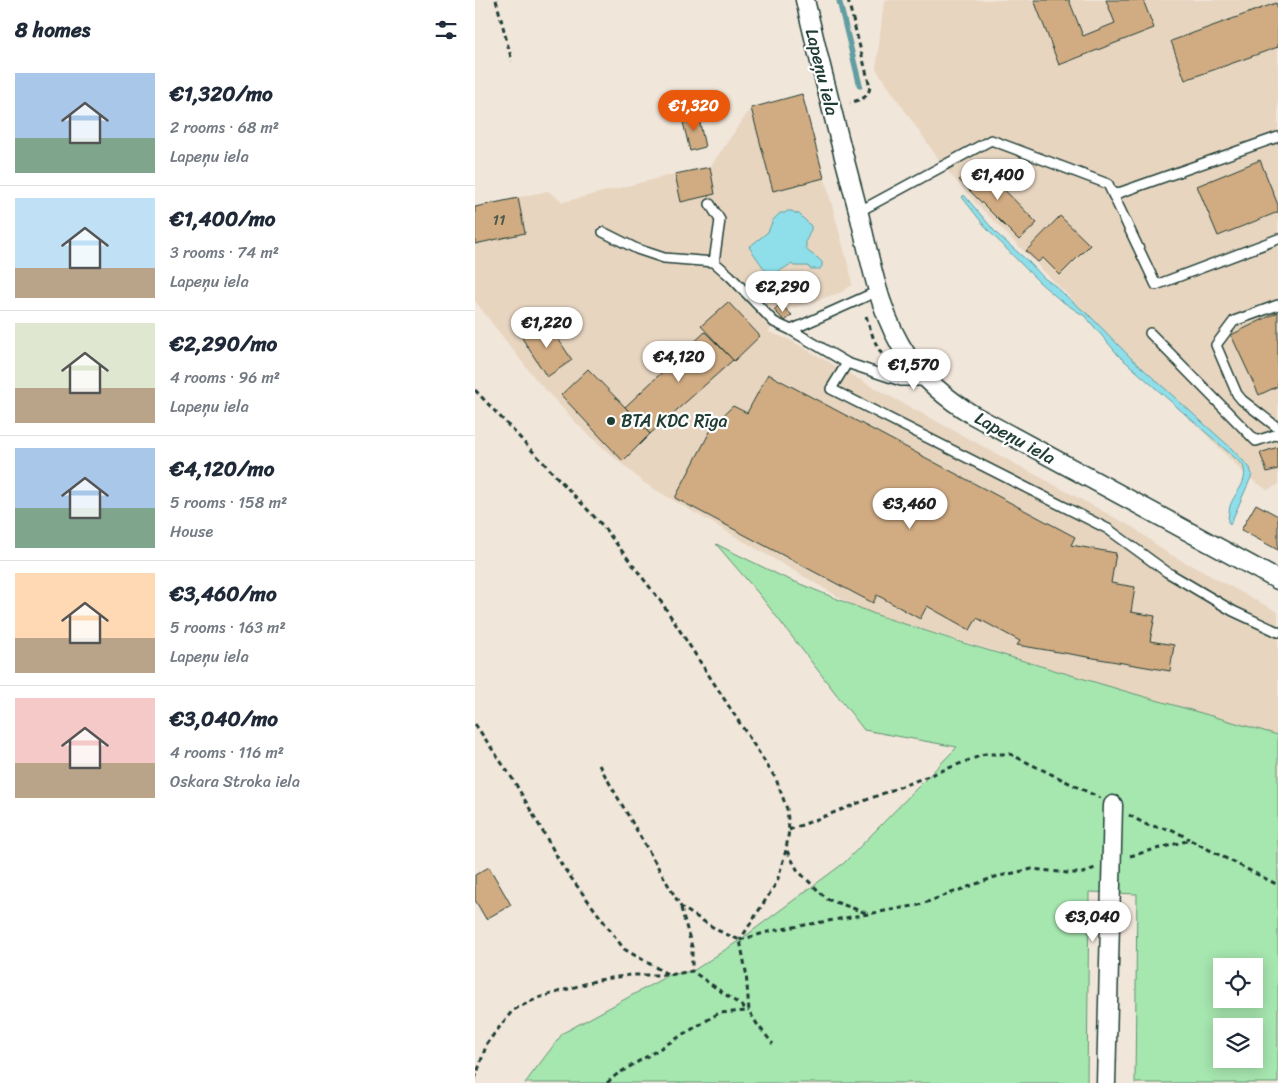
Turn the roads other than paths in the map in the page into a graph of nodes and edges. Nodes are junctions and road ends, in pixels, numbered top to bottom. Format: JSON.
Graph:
{"nodes":[{"id":1,"x":805,"y":0,"type":"edge"},
{"id":2,"x":1278,"y":138,"type":"edge"},
{"id":3,"x":1113,"y":195,"type":"junction"},
{"id":4,"x":710,"y":204,"type":"dead end"},
{"id":5,"x":858,"y":212,"type":"junction"},
{"id":6,"x":603,"y":232,"type":"dead end"},
{"id":7,"x":1278,"y":239,"type":"edge"},
{"id":8,"x":714,"y":262,"type":"junction"},
{"id":9,"x":870,"y":294,"type":"junction"},
{"id":10,"x":1278,"y":305,"type":"edge"},
{"id":11,"x":791,"y":330,"type":"junction"},
{"id":12,"x":1150,"y":333,"type":"dead end"},
{"id":13,"x":847,"y":363,"type":"junction"},
{"id":14,"x":927,"y":381,"type":"junction"},
{"id":15,"x":1278,"y":428,"type":"edge"},
{"id":16,"x":1278,"y":434,"type":"edge"},
{"id":17,"x":1278,"y":580,"type":"edge"},
{"id":18,"x":1278,"y":632,"type":"edge"},
{"id":19,"x":1113,"y":804,"type":"road end"},
{"id":20,"x":1106,"y":1083,"type":"edge"}],
"edges":[{"from":1,"to":5,"type":"street","name":"Lapeņu iela"},
{"from":2,"to":3,"type":"lane"},
{"from":3,"to":5,"type":"lane"},
{"from":3,"to":7,"type":"lane"},
{"from":4,"to":8,"type":"lane"},
{"from":5,"to":9,"type":"street","name":"Lapeņu iela"},
{"from":6,"to":8,"type":"lane"},
{"from":8,"to":11,"type":"lane"},
{"from":9,"to":11,"type":"lane"},
{"from":9,"to":14,"type":"street","name":"Lapeņu iela"},
{"from":10,"to":15,"type":"lane"},
{"from":11,"to":13,"type":"lane"},
{"from":12,"to":16,"type":"lane"},
{"from":13,"to":14,"type":"lane"},
{"from":13,"to":18,"type":"lane"},
{"from":14,"to":17,"type":"street","name":"Lapeņu iela"},
{"from":19,"to":20,"type":"street"}]}
